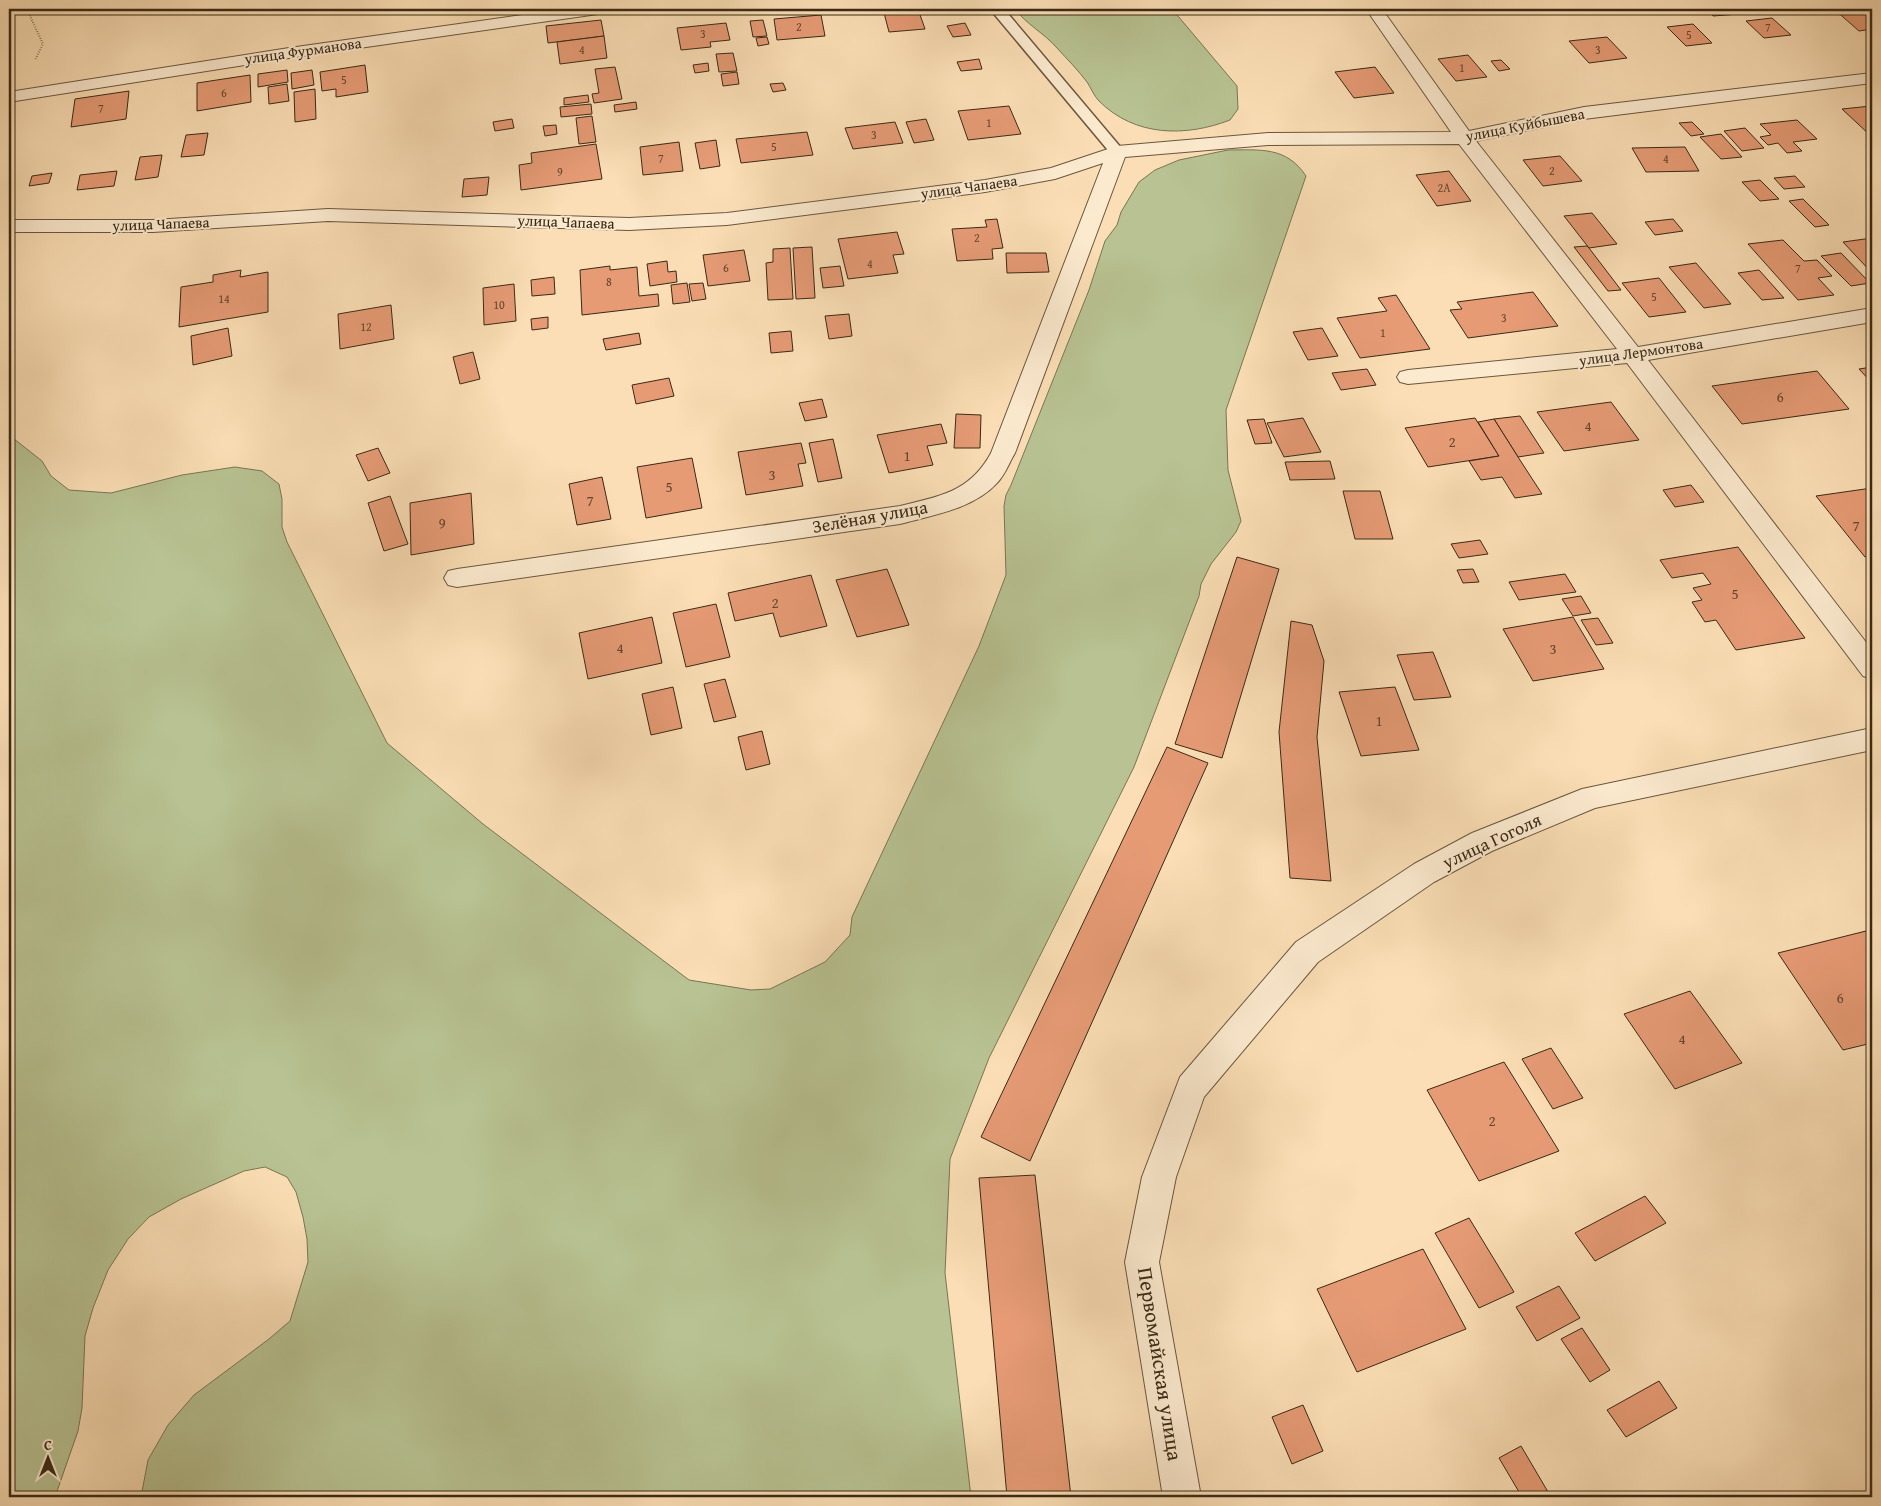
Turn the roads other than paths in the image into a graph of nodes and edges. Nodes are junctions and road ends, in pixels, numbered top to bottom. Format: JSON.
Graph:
{"nodes":[{"id":1,"x":598,"y":9,"type":"edge"},
{"id":2,"x":997,"y":9,"type":"edge"},
{"id":3,"x":1374,"y":9,"type":"edge"},
{"id":4,"x":1872,"y":78,"type":"edge"},
{"id":5,"x":9,"y":97,"type":"edge"},
{"id":6,"x":1464,"y":138,"type":"junction"},
{"id":7,"x":1117,"y":152,"type":"junction"},
{"id":8,"x":9,"y":226,"type":"edge"},
{"id":9,"x":1872,"y":315,"type":"edge"},
{"id":10,"x":1633,"y":355,"type":"junction"},
{"id":11,"x":1408,"y":377,"type":"dead end"},
{"id":12,"x":457,"y":578,"type":"dead end"},
{"id":13,"x":1872,"y":669,"type":"edge"},
{"id":14,"x":1872,"y":739,"type":"edge"},
{"id":15,"x":1191,"y":1088,"type":"joint"},
{"id":16,"x":1182,"y":1497,"type":"edge"}],
"edges":[{"from":1,"to":5,"type":"street","name":"улица Фурманова"},
{"from":2,"to":7,"type":"lane"},
{"from":3,"to":6,"type":"street"},
{"from":4,"to":6,"type":"street","name":"улица Куйбышева"},
{"from":6,"to":7,"type":"street","name":"улица Куйбышева"},
{"from":6,"to":10,"type":"street"},
{"from":7,"to":8,"type":"street","name":"улица Чапаева"},
{"from":7,"to":12,"type":"street","name":"Зелёная улица"},
{"from":9,"to":10,"type":"street","name":"улица Лермонтова"},
{"from":10,"to":11,"type":"street","name":"улица Лермонтова"},
{"from":10,"to":13,"type":"street"},
{"from":14,"to":15,"type":"street","name":"улица Гоголя"},
{"from":15,"to":16,"type":"street","name":"Первомайская улица"}]}
